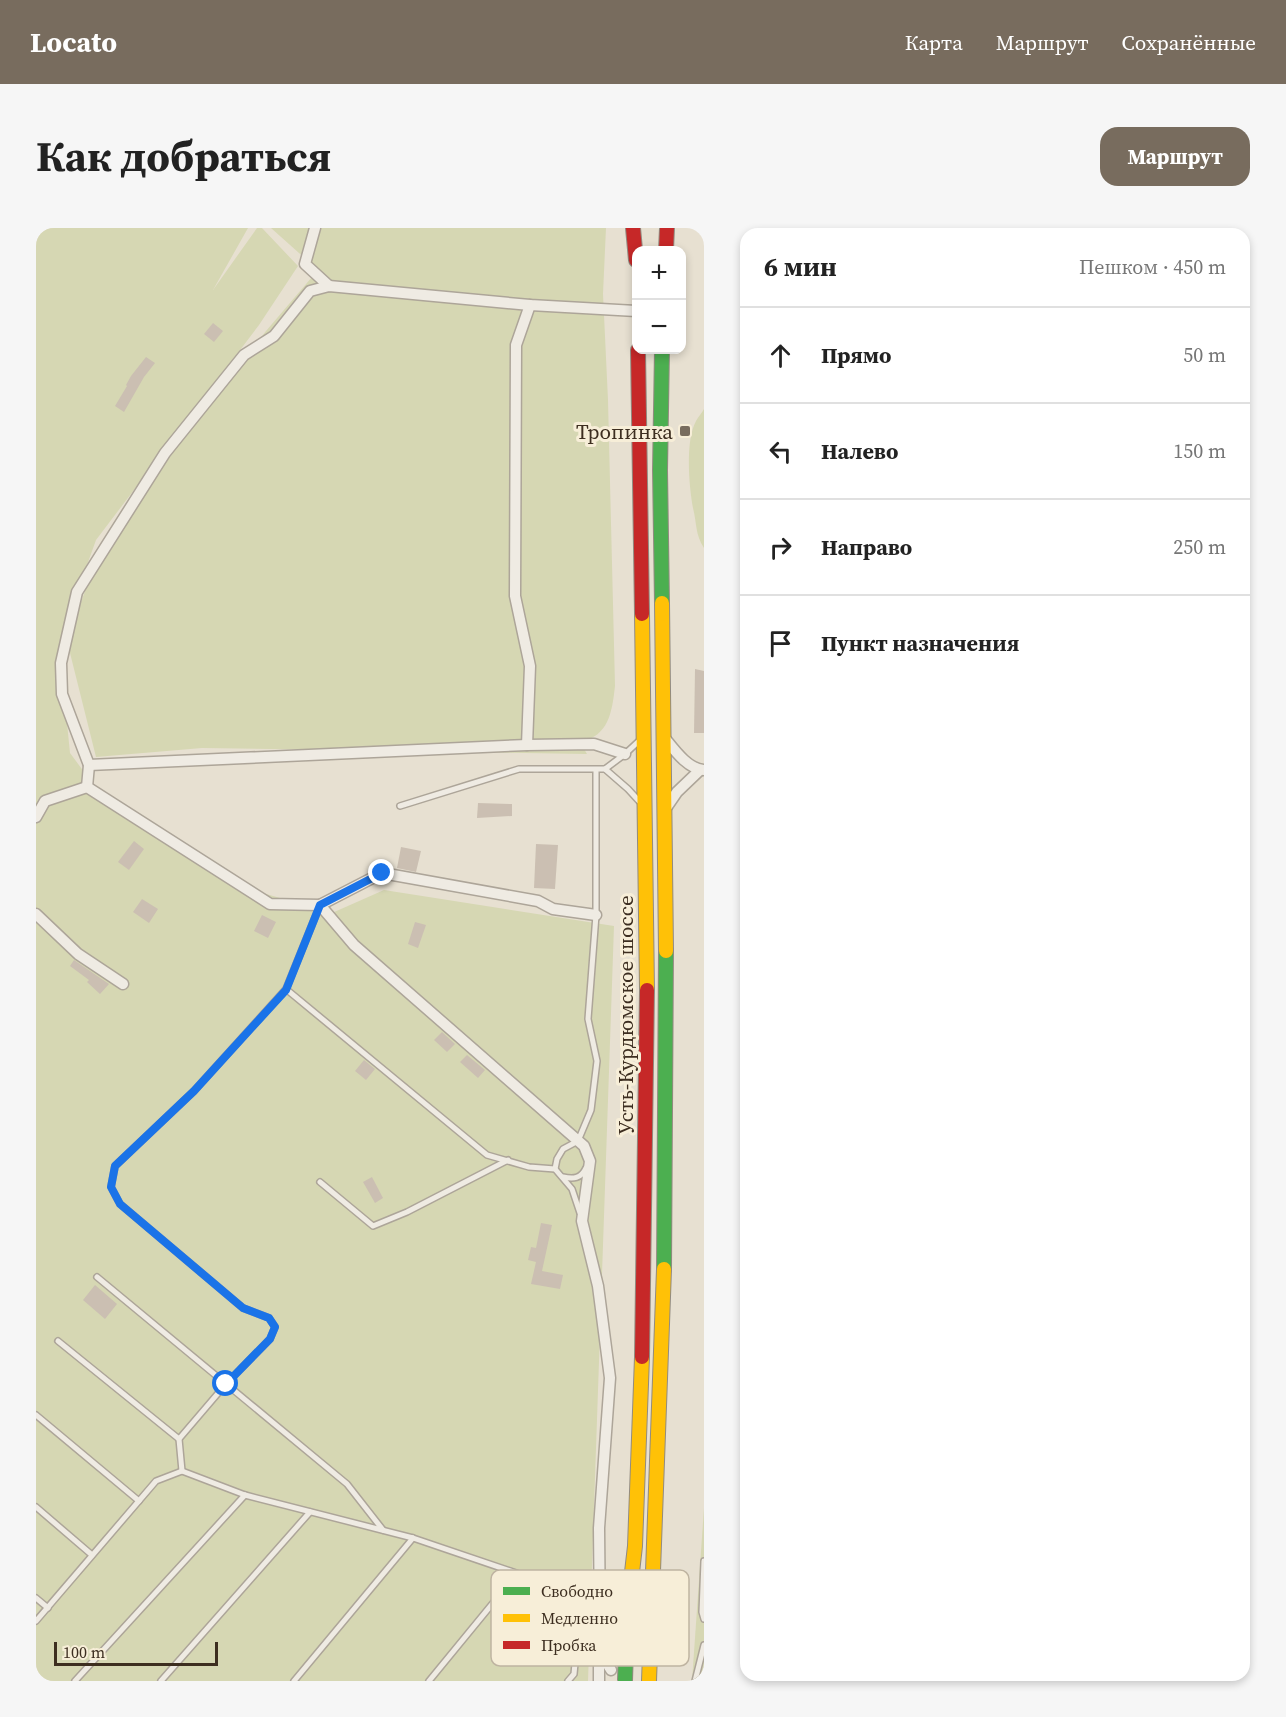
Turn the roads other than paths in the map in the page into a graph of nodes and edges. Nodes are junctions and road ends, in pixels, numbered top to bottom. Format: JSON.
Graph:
{"nodes":[{"id":1,"x":315,"y":228,"type":"edge"},
{"id":2,"x":633,"y":228,"type":"edge"},
{"id":3,"x":667,"y":228,"type":"edge"},
{"id":4,"x":635,"y":246,"type":"edge"},
{"id":5,"x":666,"y":246,"type":"edge"},
{"id":6,"x":329,"y":286,"type":"junction"},
{"id":7,"x":530,"y":305,"type":"junction"},
{"id":8,"x":632,"y":311,"type":"edge"},
{"id":9,"x":638,"y":354,"type":"edge"},
{"id":10,"x":662,"y":354,"type":"edge"},
{"id":11,"x":644,"y":736,"type":"junction"},
{"id":12,"x":663,"y":736,"type":"junction"},
{"id":13,"x":526,"y":745,"type":"junction"},
{"id":14,"x":626,"y":754,"type":"junction"},
{"id":15,"x":89,"y":765,"type":"junction"},
{"id":16,"x":605,"y":769,"type":"junction"},
{"id":17,"x":596,"y":770,"type":"junction"},
{"id":18,"x":702,"y":770,"type":"edge"},
{"id":19,"x":87,"y":787,"type":"junction"},
{"id":20,"x":400,"y":806,"type":"dead end"},
{"id":21,"x":646,"y":809,"type":"junction"},
{"id":22,"x":664,"y":810,"type":"junction"},
{"id":23,"x":36,"y":817,"type":"edge"},
{"id":24,"x":320,"y":905,"type":"junction"},
{"id":25,"x":36,"y":914,"type":"edge"},
{"id":26,"x":596,"y":915,"type":"junction"},
{"id":27,"x":123,"y":984,"type":"dead end"},
{"id":28,"x":286,"y":990,"type":"junction"},
{"id":29,"x":578,"y":1141,"type":"junction"},
{"id":30,"x":508,"y":1160,"type":"junction"},
{"id":31,"x":590,"y":1161,"type":"junction"},
{"id":32,"x":555,"y":1169,"type":"junction"},
{"id":33,"x":562,"y":1177,"type":"junction"},
{"id":34,"x":320,"y":1182,"type":"dead end"},
{"id":35,"x":582,"y":1221,"type":"junction"},
{"id":36,"x":97,"y":1277,"type":"dead end"},
{"id":37,"x":58,"y":1341,"type":"dead end"},
{"id":38,"x":226,"y":1384,"type":"junction"},
{"id":39,"x":36,"y":1415,"type":"edge"},
{"id":40,"x":179,"y":1438,"type":"junction"},
{"id":41,"x":182,"y":1471,"type":"junction"},
{"id":42,"x":245,"y":1495,"type":"junction"},
{"id":43,"x":138,"y":1501,"type":"junction"},
{"id":44,"x":36,"y":1507,"type":"edge"},
{"id":45,"x":310,"y":1512,"type":"junction"},
{"id":46,"x":384,"y":1531,"type":"junction"},
{"id":47,"x":413,"y":1538,"type":"junction"},
{"id":48,"x":92,"y":1555,"type":"junction"},
{"id":49,"x":704,"y":1561,"type":"edge"},
{"id":50,"x":502,"y":1570,"type":"edge"},
{"id":51,"x":599,"y":1570,"type":"edge"},
{"id":52,"x":632,"y":1570,"type":"edge"},
{"id":53,"x":652,"y":1570,"type":"edge"},
{"id":54,"x":36,"y":1598,"type":"edge"},
{"id":55,"x":491,"y":1605,"type":"edge"},
{"id":56,"x":48,"y":1608,"type":"junction"},
{"id":57,"x":704,"y":1619,"type":"edge"},
{"id":58,"x":36,"y":1621,"type":"edge"},
{"id":59,"x":704,"y":1645,"type":"edge"},
{"id":60,"x":575,"y":1666,"type":"edge"},
{"id":61,"x":599,"y":1666,"type":"edge"},
{"id":62,"x":609,"y":1666,"type":"edge"},
{"id":63,"x":625,"y":1666,"type":"edge"},
{"id":64,"x":649,"y":1666,"type":"edge"},
{"id":65,"x":611,"y":1670,"type":"dead end"},
{"id":66,"x":75,"y":1681,"type":"edge"},
{"id":67,"x":161,"y":1681,"type":"edge"},
{"id":68,"x":294,"y":1681,"type":"edge"},
{"id":69,"x":429,"y":1681,"type":"edge"},
{"id":70,"x":568,"y":1681,"type":"edge"},
{"id":71,"x":599,"y":1681,"type":"edge"},
{"id":72,"x":625,"y":1681,"type":"edge"},
{"id":73,"x":649,"y":1681,"type":"edge"},
{"id":74,"x":696,"y":1681,"type":"edge"}],
"edges":[{"from":1,"to":6,"type":"street"},
{"from":2,"to":4,"type":"main road"},
{"from":3,"to":5,"type":"main road"},
{"from":6,"to":7,"type":"street"},
{"from":6,"to":15,"type":"street"},
{"from":7,"to":8,"type":"street"},
{"from":7,"to":13,"type":"street"},
{"from":9,"to":11,"type":"main road","name":"Усть-Курдюмское шоссе"},
{"from":10,"to":12,"type":"main road","name":"Усть-Курдюмское шоссе"},
{"from":11,"to":14,"type":"lane"},
{"from":11,"to":21,"type":"main road","name":"Усть-Курдюмское шоссе"},
{"from":12,"to":18,"type":"street"},
{"from":12,"to":22,"type":"main road","name":"Усть-Курдюмское шоссе"},
{"from":13,"to":14,"type":"street"},
{"from":13,"to":15,"type":"street"},
{"from":14,"to":16,"type":"lane"},
{"from":15,"to":19,"type":"street"},
{"from":16,"to":17,"type":"lane"},
{"from":16,"to":21,"type":"lane"},
{"from":17,"to":20,"type":"lane"},
{"from":17,"to":26,"type":"lane"},
{"from":18,"to":22,"type":"street"},
{"from":19,"to":23,"type":"street"},
{"from":19,"to":24,"type":"street"},
{"from":21,"to":52,"type":"main road","name":"Усть-Курдюмское шоссе","bridge":true},
{"from":22,"to":53,"type":"main road","name":"Усть-Курдюмское шоссе"},
{"from":24,"to":26,"type":"street"},
{"from":24,"to":28,"type":"lane"},
{"from":24,"to":29,"type":"street"},
{"from":25,"to":27,"type":"street"},
{"from":26,"to":29,"type":"lane"},
{"from":28,"to":30,"type":"lane"},
{"from":28,"to":38,"type":"lane"},
{"from":29,"to":31,"type":"street"},
{"from":29,"to":32,"type":"lane"},
{"from":30,"to":32,"type":"lane"},
{"from":30,"to":34,"type":"lane"},
{"from":31,"to":33,"type":"lane"},
{"from":31,"to":35,"type":"street"},
{"from":32,"to":33,"type":"lane"},
{"from":33,"to":35,"type":"lane"},
{"from":35,"to":51,"type":"street"},
{"from":36,"to":38,"type":"lane"},
{"from":37,"to":40,"type":"lane"},
{"from":38,"to":40,"type":"lane"},
{"from":38,"to":46,"type":"lane"},
{"from":39,"to":43,"type":"lane"},
{"from":40,"to":41,"type":"lane"},
{"from":41,"to":42,"type":"lane"},
{"from":41,"to":43,"type":"lane"},
{"from":42,"to":45,"type":"lane"},
{"from":42,"to":66,"type":"lane"},
{"from":43,"to":48,"type":"lane"},
{"from":44,"to":48,"type":"lane"},
{"from":45,"to":46,"type":"lane"},
{"from":45,"to":67,"type":"lane"},
{"from":46,"to":47,"type":"lane"},
{"from":47,"to":50,"type":"lane"},
{"from":47,"to":68,"type":"lane"},
{"from":48,"to":56,"type":"lane"},
{"from":49,"to":57,"type":"lane"},
{"from":54,"to":56,"type":"lane"},
{"from":55,"to":69,"type":"lane"},
{"from":56,"to":58,"type":"lane"},
{"from":59,"to":74,"type":"lane"},
{"from":60,"to":70,"type":"lane"},
{"from":61,"to":71,"type":"street"},
{"from":62,"to":65,"type":"street"},
{"from":63,"to":72,"type":"main road","name":"Усть-Курдюмское шоссе","bridge":true},
{"from":64,"to":73,"type":"main road","name":"Усть-Курдюмское шоссе"}]}
